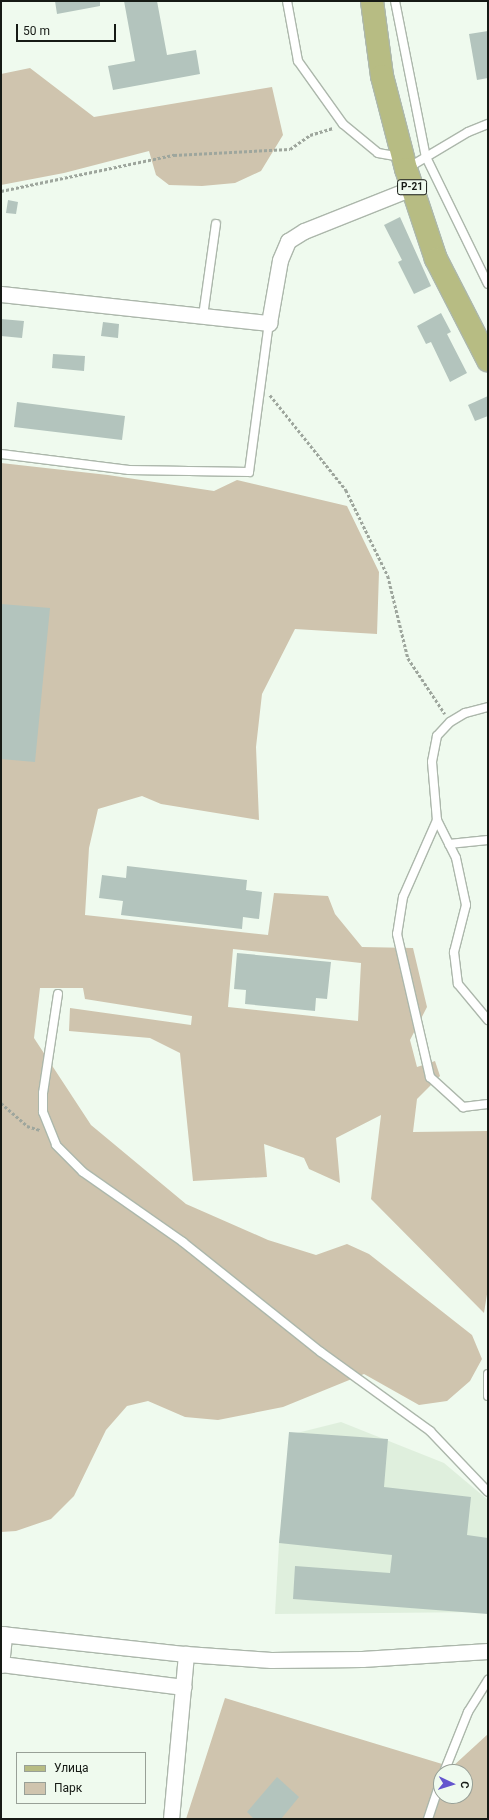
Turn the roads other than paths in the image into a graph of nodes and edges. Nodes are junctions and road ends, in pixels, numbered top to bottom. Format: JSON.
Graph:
{"nodes":[{"id":1,"x":287,"y":1,"type":"edge"},
{"id":2,"x":372,"y":1,"type":"edge"},
{"id":3,"x":395,"y":1,"type":"edge"},
{"id":4,"x":488,"y":124,"type":"edge"},
{"id":5,"x":426,"y":157,"type":"junction"},
{"id":6,"x":407,"y":171,"type":"junction"},
{"id":7,"x":216,"y":224,"type":"dead end"},
{"id":8,"x":488,"y":284,"type":"edge"},
{"id":9,"x":1,"y":294,"type":"edge"},
{"id":10,"x":203,"y":316,"type":"junction"},
{"id":11,"x":269,"y":323,"type":"junction"},
{"id":12,"x":488,"y":360,"type":"edge"},
{"id":13,"x":1,"y":454,"type":"edge"},
{"id":14,"x":488,"y":707,"type":"edge"},
{"id":15,"x":437,"y":820,"type":"junction"},
{"id":16,"x":488,"y":840,"type":"edge"},
{"id":17,"x":449,"y":844,"type":"junction"},
{"id":18,"x":58,"y":994,"type":"dead end"},
{"id":19,"x":488,"y":1020,"type":"edge"},
{"id":20,"x":488,"y":1104,"type":"edge"},
{"id":21,"x":488,"y":1374,"type":"edge"},
{"id":22,"x":488,"y":1396,"type":"edge"},
{"id":23,"x":488,"y":1492,"type":"edge"},
{"id":24,"x":2,"y":1634,"type":"edge"},
{"id":25,"x":488,"y":1651,"type":"edge"},
{"id":26,"x":186,"y":1654,"type":"junction"},
{"id":27,"x":1,"y":1664,"type":"edge"},
{"id":28,"x":488,"y":1680,"type":"edge"},
{"id":29,"x":184,"y":1687,"type":"junction"},
{"id":30,"x":447,"y":1764,"type":"edge"},
{"id":31,"x":433,"y":1804,"type":"edge"},
{"id":32,"x":171,"y":1819,"type":"edge"},
{"id":33,"x":428,"y":1819,"type":"edge"}],
"edges":[{"from":1,"to":6,"type":"lane"},
{"from":2,"to":6,"type":"main road","number":"Р-21"},
{"from":3,"to":5,"type":"lane"},
{"from":4,"to":5,"type":"lane"},
{"from":5,"to":6,"type":"lane"},
{"from":5,"to":8,"type":"lane"},
{"from":6,"to":11,"type":"street"},
{"from":6,"to":12,"type":"main road","number":"Р-21"},
{"from":7,"to":10,"type":"lane"},
{"from":9,"to":10,"type":"street"},
{"from":10,"to":11,"type":"street"},
{"from":11,"to":13,"type":"lane"},
{"from":14,"to":15,"type":"lane"},
{"from":15,"to":17,"type":"lane"},
{"from":15,"to":20,"type":"lane"},
{"from":16,"to":17,"type":"lane"},
{"from":17,"to":19,"type":"lane"},
{"from":18,"to":23,"type":"lane"},
{"from":21,"to":22,"type":"lane"},
{"from":24,"to":26,"type":"street"},
{"from":24,"to":27,"type":"street"},
{"from":25,"to":26,"type":"street"},
{"from":26,"to":29,"type":"street"},
{"from":27,"to":29,"type":"street"},
{"from":28,"to":30,"type":"lane"},
{"from":29,"to":32,"type":"street"},
{"from":31,"to":33,"type":"lane"}]}
